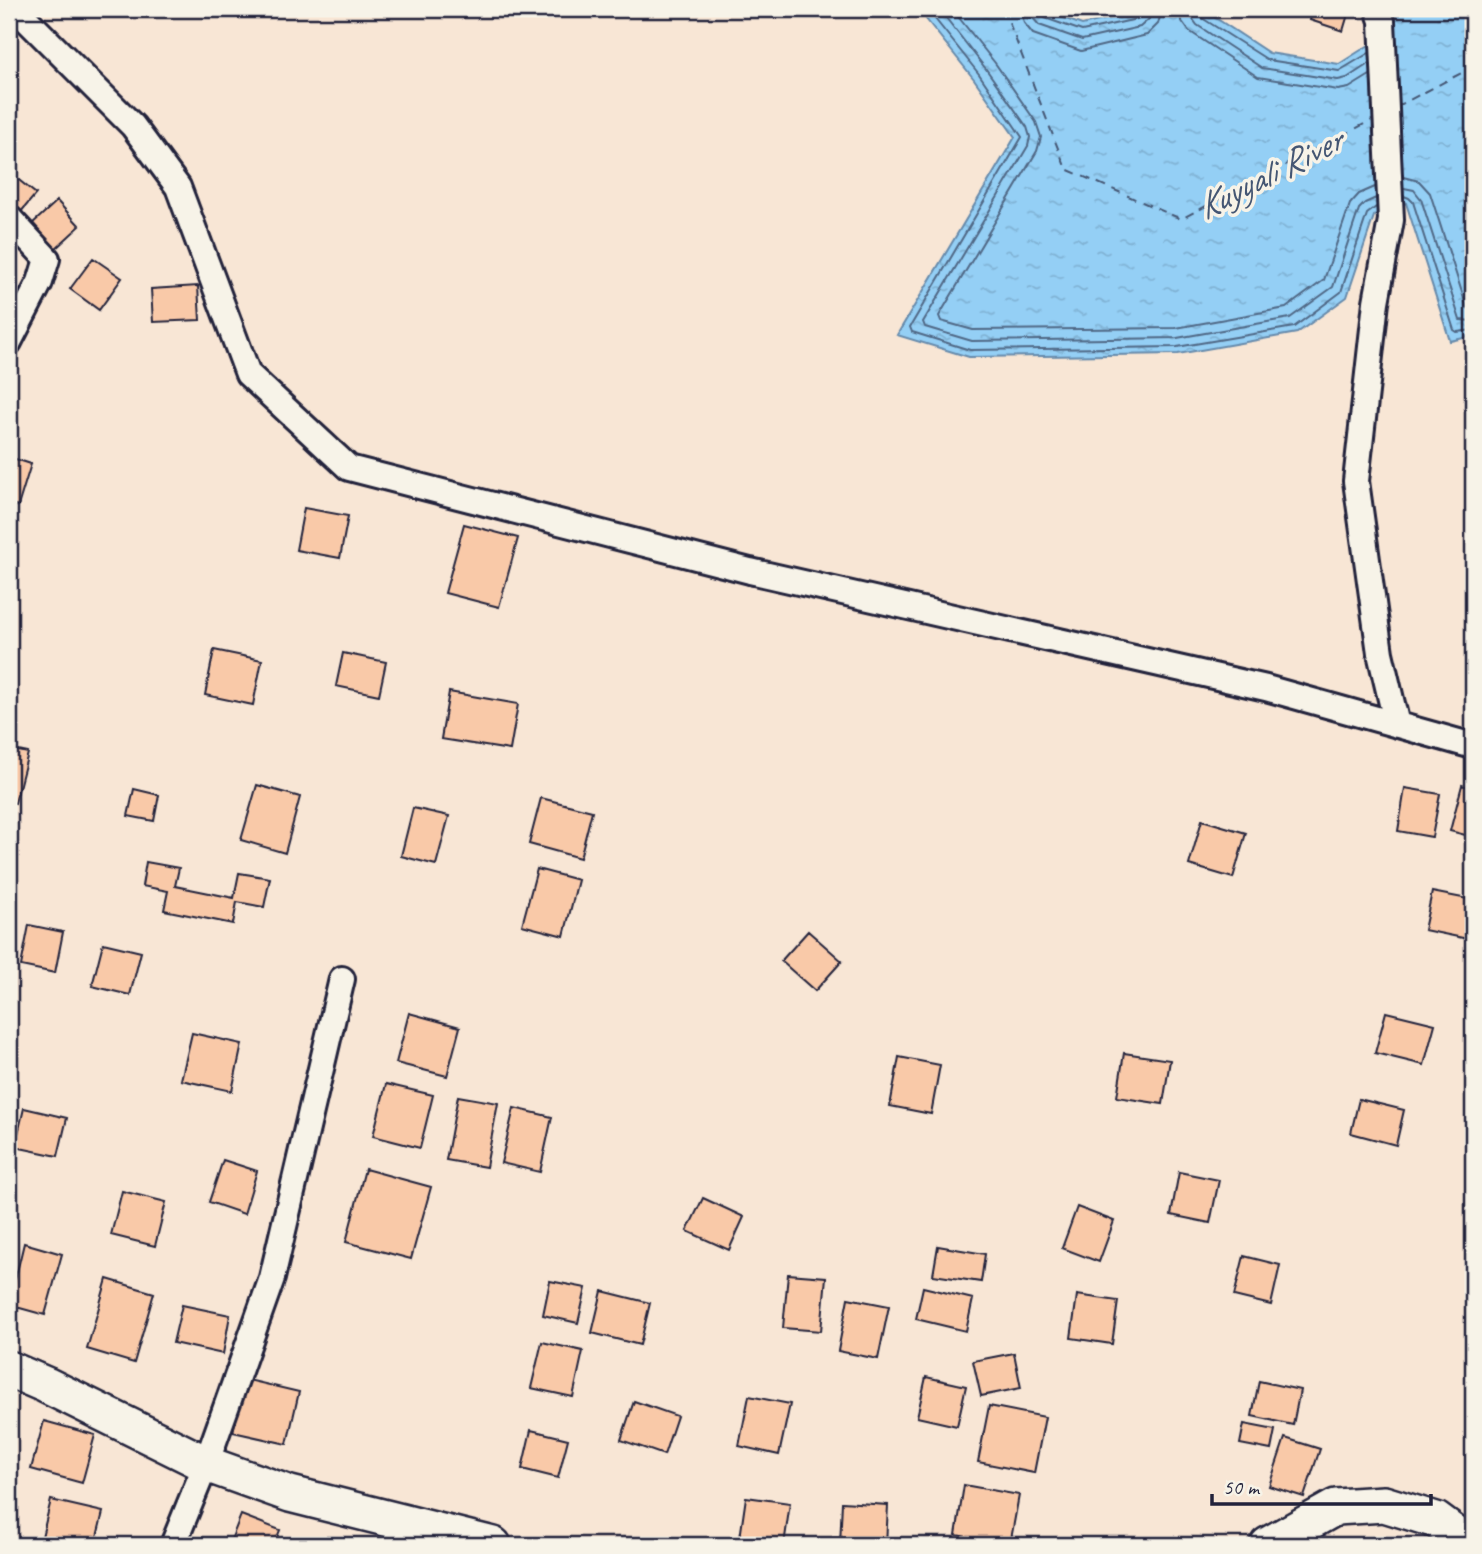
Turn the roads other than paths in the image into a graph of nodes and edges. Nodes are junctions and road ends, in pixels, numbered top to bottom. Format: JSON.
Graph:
{"nodes":[{"id":1,"x":16,"y":9,"type":"edge"},
{"id":2,"x":1380,"y":15,"type":"edge"},
{"id":3,"x":9,"y":218,"type":"edge"},
{"id":4,"x":9,"y":342,"type":"edge"},
{"id":5,"x":1396,"y":724,"type":"junction"},
{"id":6,"x":1473,"y":746,"type":"edge"},
{"id":7,"x":342,"y":979,"type":"dead end"},
{"id":8,"x":9,"y":1369,"type":"edge"},
{"id":9,"x":206,"y":1464,"type":"junction"},
{"id":10,"x":173,"y":1545,"type":"edge"},
{"id":11,"x":493,"y":1545,"type":"edge"},
{"id":12,"x":1268,"y":1545,"type":"edge"},
{"id":13,"x":1470,"y":1545,"type":"edge"}],
"edges":[{"from":1,"to":5,"type":"street"},
{"from":2,"to":5,"type":"street"},
{"from":3,"to":4,"type":"street"},
{"from":5,"to":6,"type":"street"},
{"from":7,"to":9,"type":"street"},
{"from":8,"to":9,"type":"main road"},
{"from":9,"to":10,"type":"street"},
{"from":9,"to":11,"type":"main road"},
{"from":12,"to":13,"type":"main road"}]}
